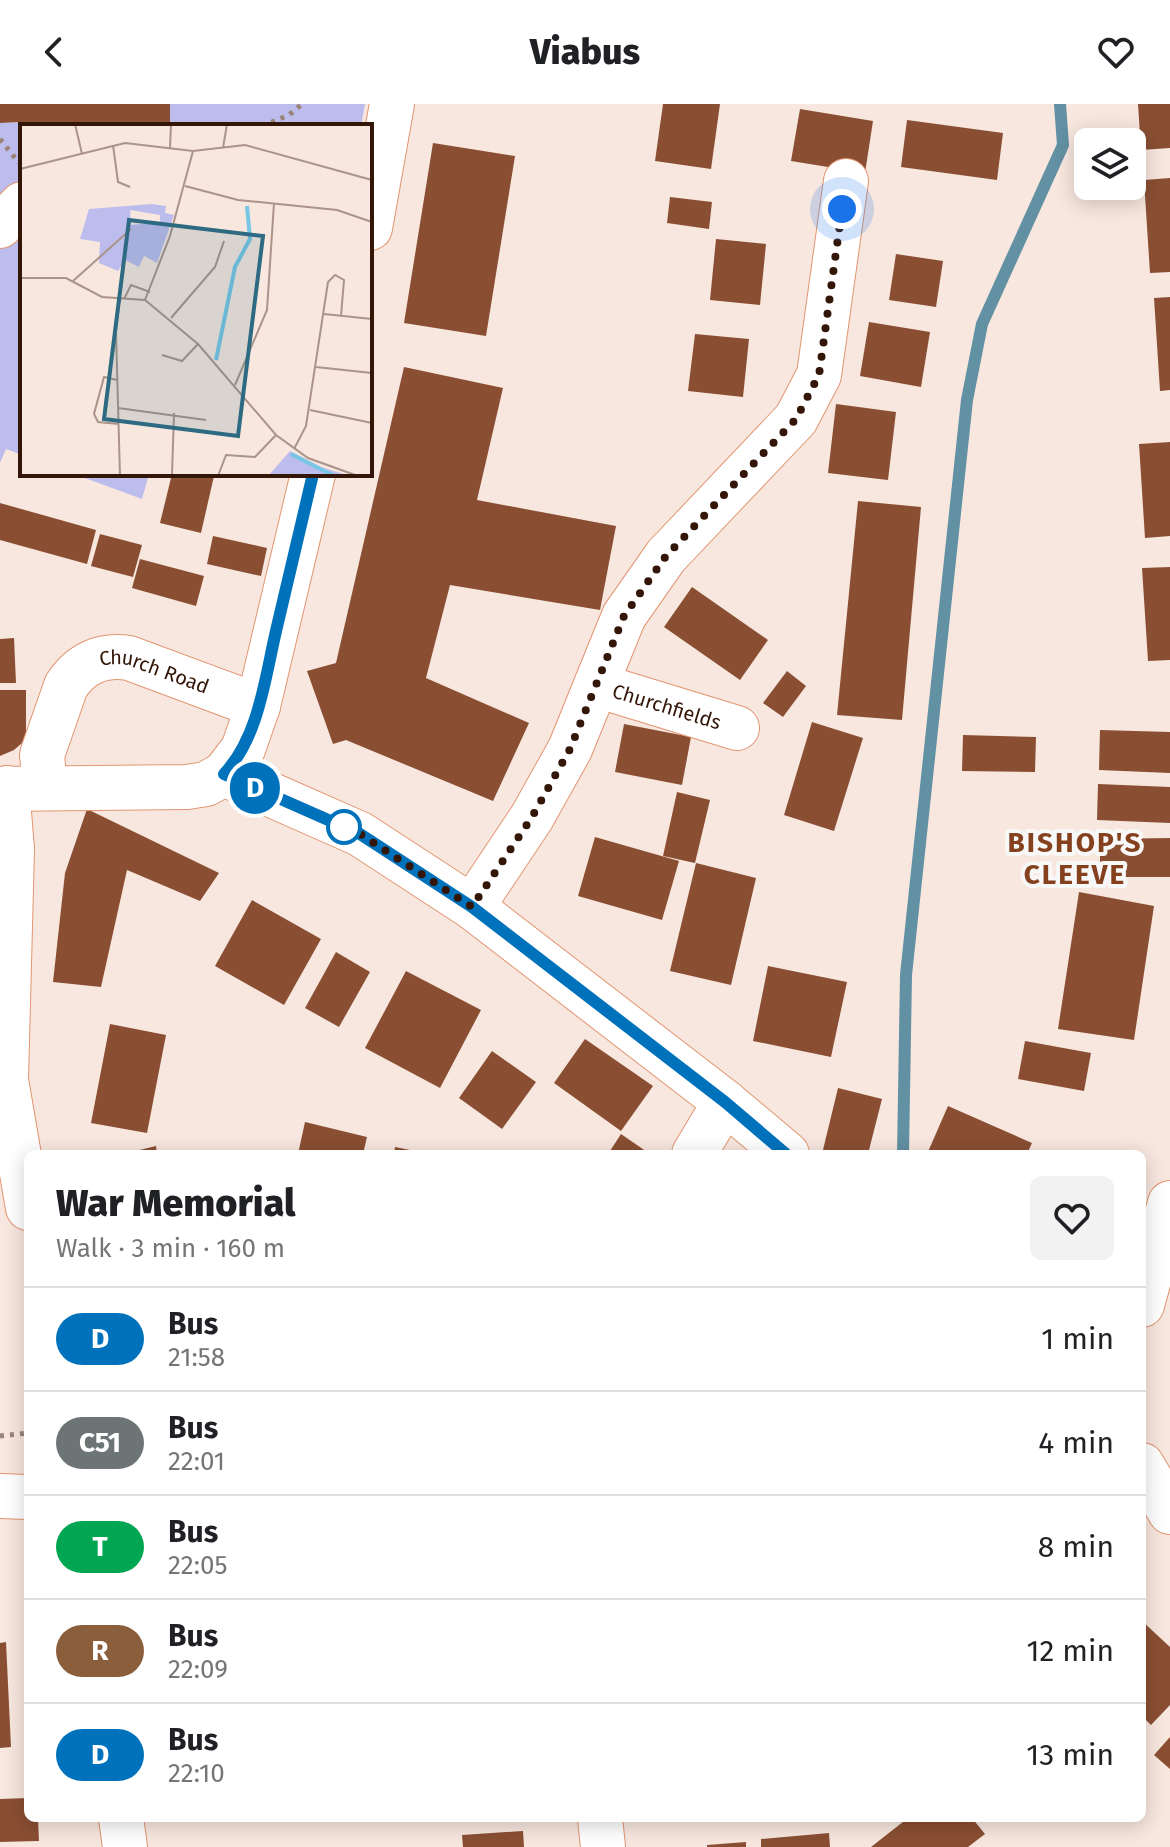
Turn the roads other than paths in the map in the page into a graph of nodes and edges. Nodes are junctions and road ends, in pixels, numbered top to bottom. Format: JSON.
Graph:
{"nodes":[{"id":1,"x":392,"y":104,"type":"edge"},
{"id":2,"x":846,"y":181,"type":"dead end"},
{"id":3,"x":20,"y":206,"type":"edge"},
{"id":4,"x":372,"y":217,"type":"edge"},
{"id":5,"x":0,"y":226,"type":"edge"},
{"id":6,"x":313,"y":476,"type":"edge"},
{"id":7,"x":596,"y":685,"type":"junction"},
{"id":8,"x":258,"y":706,"type":"junction"},
{"id":9,"x":737,"y":728,"type":"dead end"},
{"id":10,"x":224,"y":774,"type":"junction"},
{"id":11,"x":17,"y":788,"type":"edge"},
{"id":12,"x":472,"y":907,"type":"junction"},
{"id":13,"x":725,"y":1102,"type":"junction"},
{"id":14,"x":696,"y":1150,"type":"edge"},
{"id":15,"x":782,"y":1150,"type":"edge"},
{"id":16,"x":24,"y":1185,"type":"edge"},
{"id":17,"x":1170,"y":1203,"type":"edge"},
{"id":18,"x":1146,"y":1290,"type":"edge"},
{"id":19,"x":1146,"y":1472,"type":"edge"},
{"id":20,"x":0,"y":1496,"type":"edge"},
{"id":21,"x":24,"y":1497,"type":"edge"},
{"id":22,"x":1170,"y":1512,"type":"edge"},
{"id":23,"x":122,"y":1822,"type":"edge"},
{"id":24,"x":600,"y":1822,"type":"edge"},
{"id":25,"x":125,"y":1847,"type":"edge"},
{"id":26,"x":603,"y":1847,"type":"edge"}],
"edges":[{"from":1,"to":4,"type":"street"},
{"from":2,"to":7,"type":"street","name":"Churchfields"},
{"from":3,"to":5,"type":"street"},
{"from":6,"to":8,"type":"street"},
{"from":7,"to":9,"type":"street","name":"Churchfields"},
{"from":7,"to":12,"type":"street","name":"Churchfields"},
{"from":8,"to":10,"type":"street"},
{"from":8,"to":11,"type":"street","name":"Church Road"},
{"from":10,"to":11,"type":"street"},
{"from":10,"to":12,"type":"street"},
{"from":11,"to":16,"type":"street","name":"Church Road"},
{"from":12,"to":13,"type":"street"},
{"from":13,"to":14,"type":"street"},
{"from":13,"to":15,"type":"street"},
{"from":17,"to":18,"type":"street"},
{"from":19,"to":22,"type":"street"},
{"from":20,"to":21,"type":"street"},
{"from":23,"to":25,"type":"street"},
{"from":24,"to":26,"type":"street"}]}
